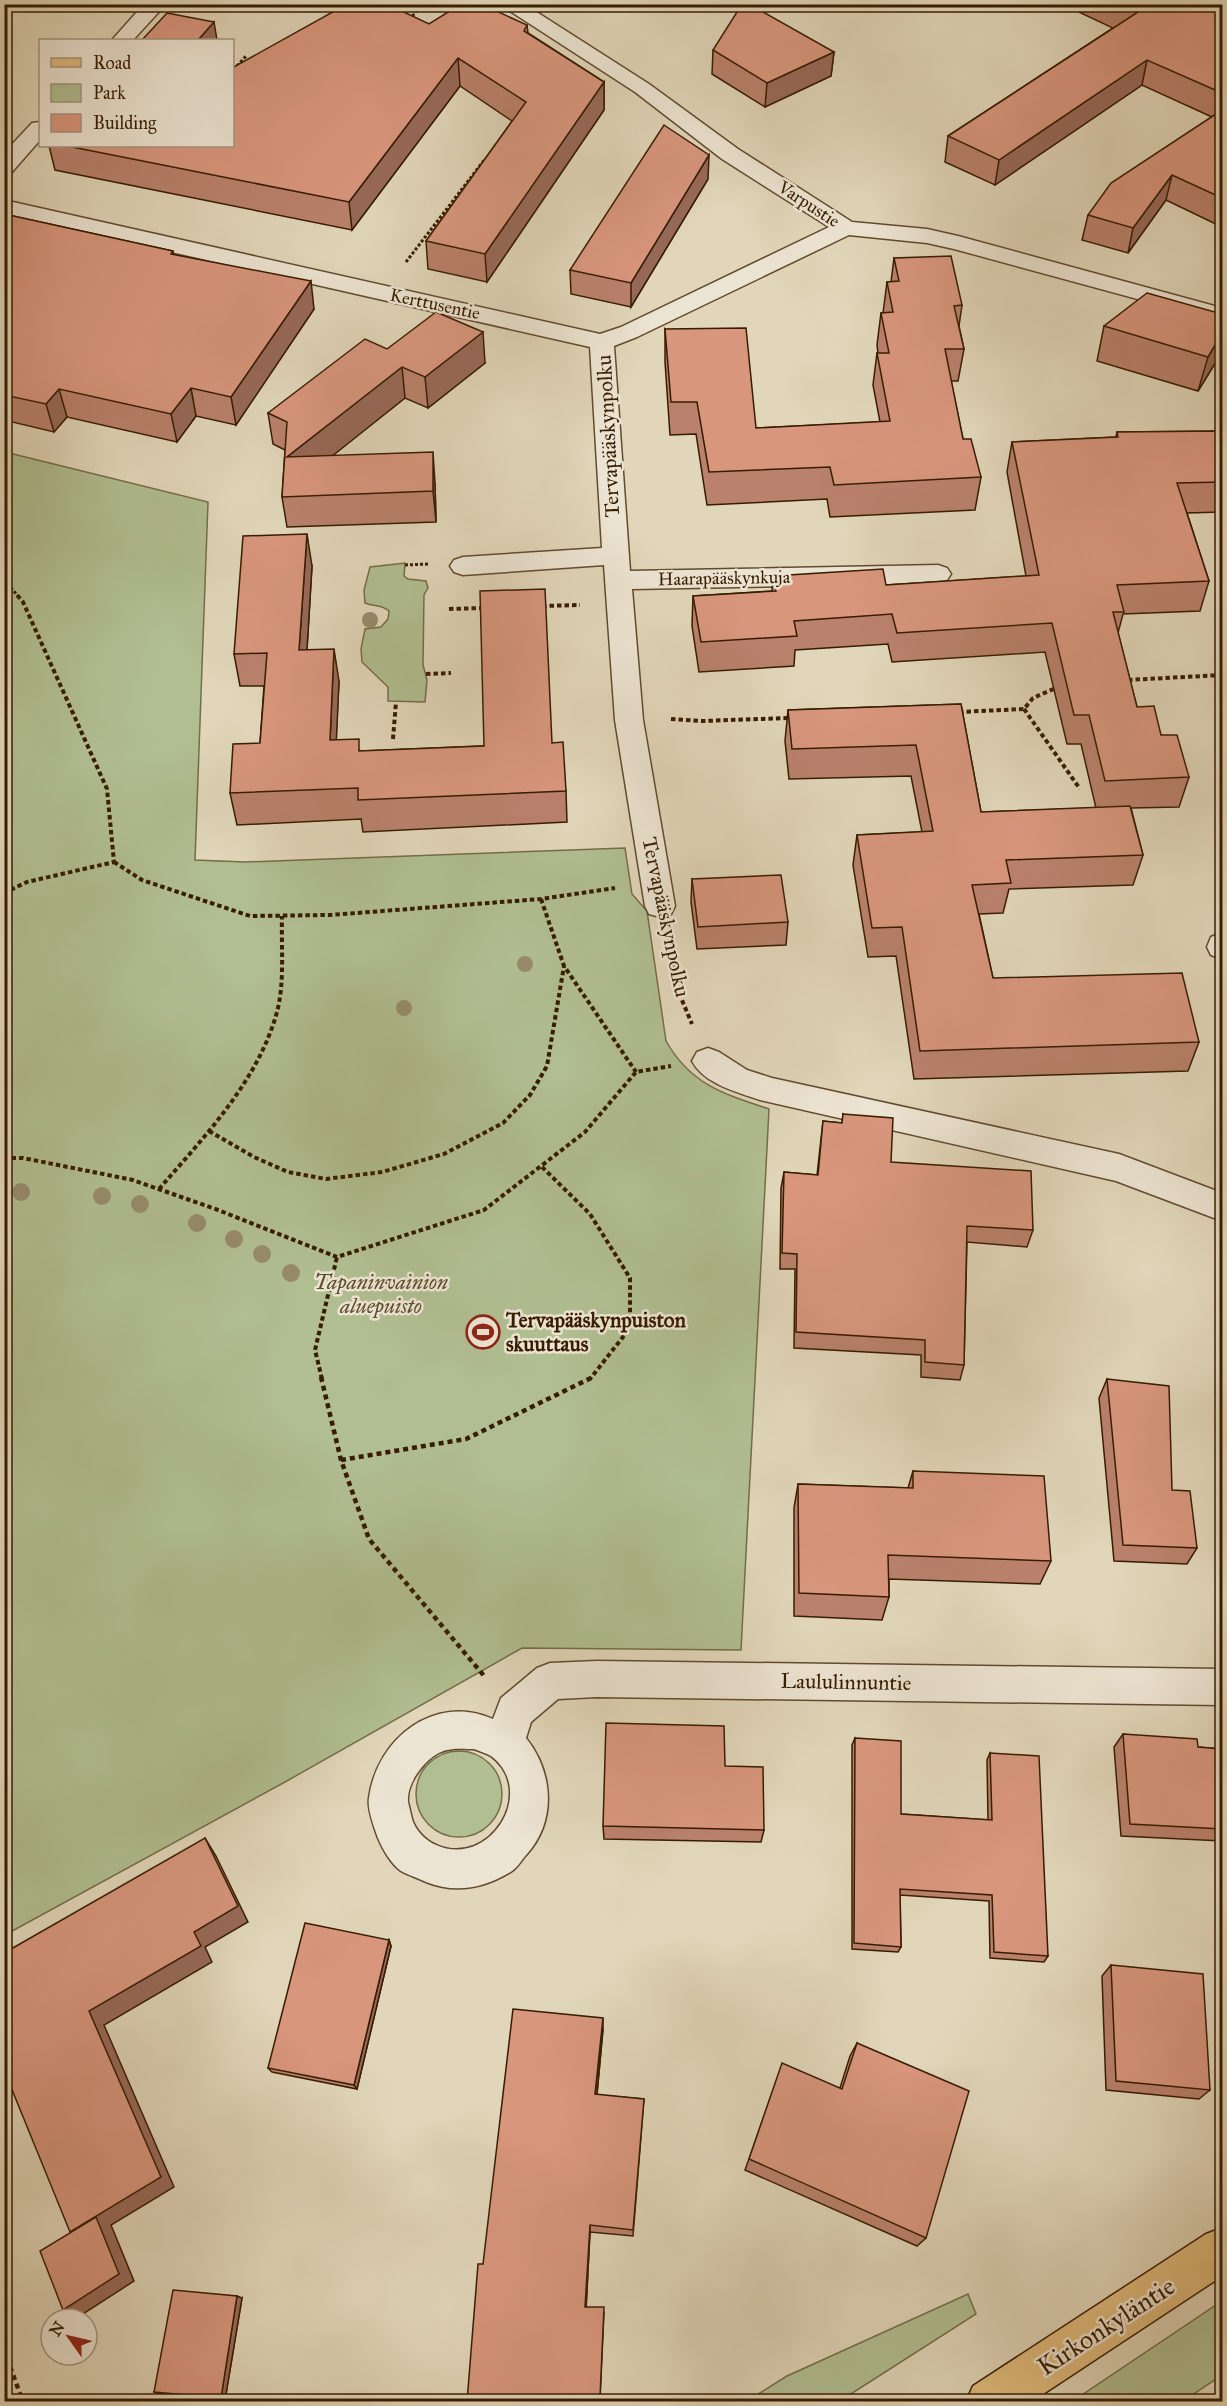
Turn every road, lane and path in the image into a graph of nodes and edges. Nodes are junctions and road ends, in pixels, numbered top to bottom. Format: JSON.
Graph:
{"nodes":[{"id":1,"x":156,"y":4,"type":"edge"},
{"id":2,"x":419,"y":4,"type":"edge"},
{"id":3,"x":509,"y":4,"type":"edge"},
{"id":4,"x":408,"y":21,"type":"edge"},
{"id":5,"x":123,"y":39,"type":"edge"},
{"id":6,"x":247,"y":55,"type":"dead end"},
{"id":7,"x":237,"y":66,"type":"edge"},
{"id":8,"x":39,"y":129,"type":"edge"},
{"id":9,"x":485,"y":159,"type":"edge"},
{"id":10,"x":4,"y":167,"type":"edge"},
{"id":11,"x":4,"y":207,"type":"edge"},
{"id":12,"x":846,"y":228,"type":"junction"},
{"id":13,"x":406,"y":263,"type":"dead end"},
{"id":14,"x":1222,"y":315,"type":"edge"},
{"id":15,"x":602,"y":342,"type":"junction"},
{"id":16,"x":463,"y":566,"type":"dead end"},
{"id":17,"x":938,"y":574,"type":"dead end"},
{"id":18,"x":4,"y":580,"type":"edge"},
{"id":19,"x":618,"y":580,"type":"junction"},
{"id":20,"x":540,"y":606,"type":"edge"},
{"id":21,"x":494,"y":608,"type":"edge"},
{"id":22,"x":449,"y":609,"type":"dead end"},
{"id":23,"x":451,"y":673,"type":"dead end"},
{"id":24,"x":426,"y":674,"type":"dead end"},
{"id":25,"x":1222,"y":675,"type":"edge"},
{"id":26,"x":1120,"y":681,"type":"edge"},
{"id":27,"x":1064,"y":686,"type":"edge"},
{"id":28,"x":396,"y":702,"type":"dead end"},
{"id":29,"x":1023,"y":709,"type":"junction"},
{"id":30,"x":953,"y":712,"type":"edge"},
{"id":31,"x":668,"y":718,"type":"dead end"},
{"id":32,"x":801,"y":718,"type":"edge"},
{"id":33,"x":393,"y":739,"type":"dead end"},
{"id":34,"x":1080,"y":789,"type":"dead end"},
{"id":35,"x":114,"y":862,"type":"junction"},
{"id":36,"x":654,"y":871,"type":"junction"},
{"id":37,"x":4,"y":893,"type":"edge"},
{"id":38,"x":541,"y":899,"type":"junction"},
{"id":39,"x":660,"y":906,"type":"joint"},
{"id":40,"x":282,"y":916,"type":"junction"},
{"id":41,"x":564,"y":966,"type":"junction"},
{"id":42,"x":708,"y":1061,"type":"junction"},
{"id":43,"x":636,"y":1072,"type":"junction"},
{"id":44,"x":209,"y":1131,"type":"junction"},
{"id":45,"x":4,"y":1158,"type":"edge"},
{"id":46,"x":542,"y":1167,"type":"junction"},
{"id":47,"x":159,"y":1190,"type":"junction"},
{"id":48,"x":1222,"y":1207,"type":"edge"},
{"id":49,"x":337,"y":1257,"type":"junction"},
{"id":50,"x":341,"y":1460,"type":"junction"},
{"id":51,"x":1222,"y":1687,"type":"edge"},
{"id":52,"x":510,"y":1727,"type":"joint"},
{"id":53,"x":1222,"y":2250,"type":"edge"},
{"id":54,"x":4,"y":2350,"type":"edge"},
{"id":55,"x":23,"y":2402,"type":"edge"},
{"id":56,"x":989,"y":2402,"type":"edge"}],
"edges":[{"from":1,"to":5,"type":"street"},
{"from":2,"to":4,"type":"path"},
{"from":3,"to":12,"type":"street","name":"Varpustie"},
{"from":6,"to":7,"type":"path"},
{"from":8,"to":10,"type":"street"},
{"from":9,"to":13,"type":"path"},
{"from":11,"to":15,"type":"street","name":"Kerttusentie"},
{"from":12,"to":14,"type":"street","name":"Varpustie"},
{"from":12,"to":15,"type":"street"},
{"from":15,"to":19,"type":"street","name":"Tervapääskynpolku"},
{"from":16,"to":19,"type":"street","name":"Haarapääskynkuja"},
{"from":17,"to":19,"type":"street","name":"Haarapääskynkuja"},
{"from":18,"to":35,"type":"path"},
{"from":19,"to":20,"type":"path"},
{"from":19,"to":36,"type":"street","name":"Tervapääskynpolku"},
{"from":21,"to":22,"type":"path"},
{"from":23,"to":24,"type":"path"},
{"from":25,"to":26,"type":"path"},
{"from":27,"to":29,"type":"path"},
{"from":28,"to":33,"type":"path"},
{"from":29,"to":30,"type":"path"},
{"from":29,"to":34,"type":"path"},
{"from":31,"to":32,"type":"path"},
{"from":35,"to":37,"type":"path"},
{"from":35,"to":40,"type":"path"},
{"from":36,"to":38,"type":"path"},
{"from":36,"to":39,"type":"street","name":"Tervapääskynpolku"},
{"from":38,"to":40,"type":"path"},
{"from":38,"to":41,"type":"path"},
{"from":39,"to":42,"type":"path","name":"Tervapääskynpolku"},
{"from":40,"to":44,"type":"path"},
{"from":41,"to":43,"type":"path"},
{"from":41,"to":44,"type":"path"},
{"from":42,"to":43,"type":"path"},
{"from":42,"to":48,"type":"street"},
{"from":43,"to":46,"type":"path"},
{"from":44,"to":47,"type":"path"},
{"from":45,"to":47,"type":"path"},
{"from":46,"to":49,"type":"path"},
{"from":46,"to":50,"type":"path"},
{"from":47,"to":49,"type":"path"},
{"from":49,"to":50,"type":"path"},
{"from":50,"to":52,"type":"path"},
{"from":51,"to":52,"type":"street","name":"Laululinnuntie"},
{"from":53,"to":56,"type":"main road","name":"Kirkonkyläntie"},
{"from":54,"to":55,"type":"path"}]}
